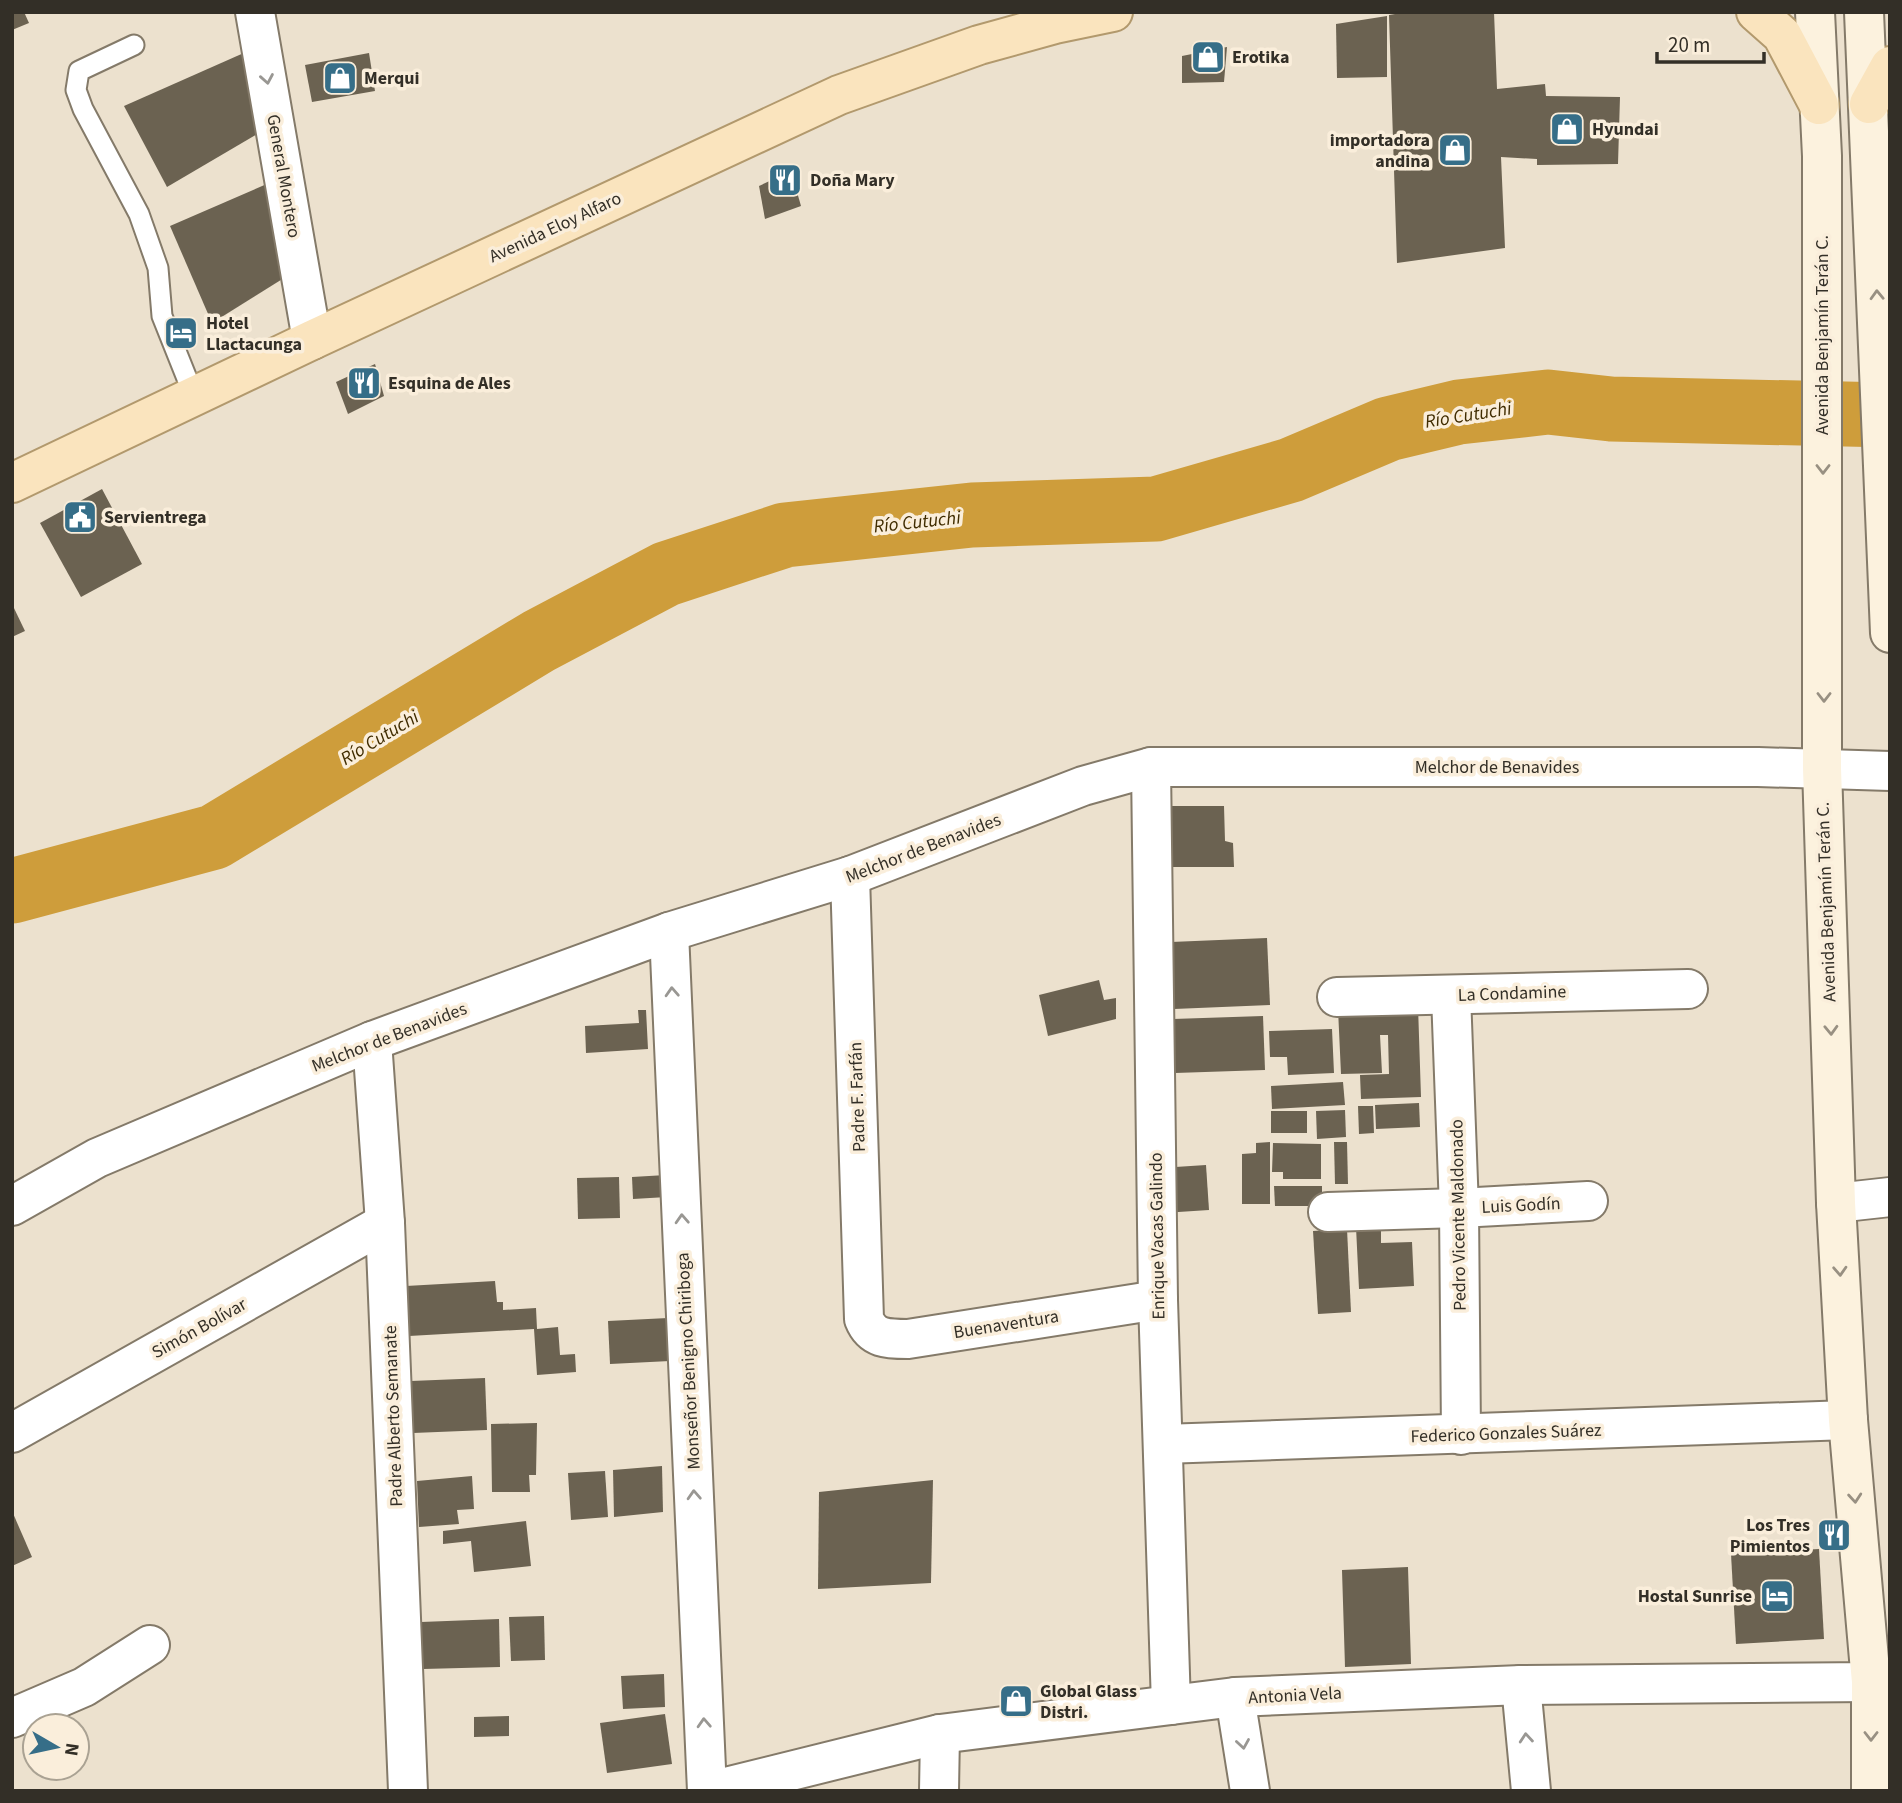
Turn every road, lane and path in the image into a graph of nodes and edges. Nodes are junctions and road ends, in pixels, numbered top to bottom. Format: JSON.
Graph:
{"nodes":[{"id":1,"x":255,"y":12,"type":"edge"},
{"id":2,"x":1113,"y":12,"type":"edge"},
{"id":3,"x":1756,"y":12,"type":"edge"},
{"id":4,"x":1815,"y":12,"type":"edge"},
{"id":5,"x":1864,"y":12,"type":"edge"},
{"id":6,"x":1055,"y":18,"type":"edge"},
{"id":7,"x":134,"y":45,"type":"dead end"},
{"id":8,"x":1890,"y":66,"type":"edge"},
{"id":9,"x":1869,"y":104,"type":"junction"},
{"id":10,"x":1819,"y":105,"type":"junction"},
{"id":11,"x":312,"y":340,"type":"junction"},
{"id":12,"x":194,"y":396,"type":"junction"},
{"id":13,"x":12,"y":483,"type":"edge"},
{"id":14,"x":1890,"y":633,"type":"edge"},
{"id":15,"x":1823,"y":755,"type":"junction"},
{"id":16,"x":1152,"y":767,"type":"junction"},
{"id":17,"x":1890,"y":771,"type":"edge"},
{"id":18,"x":850,"y":876,"type":"junction"},
{"id":19,"x":669,"y":932,"type":"junction"},
{"id":20,"x":1688,"y":989,"type":"dead end"},
{"id":21,"x":1451,"y":995,"type":"junction"},
{"id":22,"x":1336,"y":998,"type":"dead end"},
{"id":23,"x":372,"y":1041,"type":"junction"},
{"id":24,"x":1890,"y":1198,"type":"edge"},
{"id":25,"x":1588,"y":1201,"type":"dead end"},
{"id":26,"x":1836,"y":1203,"type":"junction"},
{"id":27,"x":12,"y":1206,"type":"edge"},
{"id":28,"x":1459,"y":1209,"type":"junction"},
{"id":29,"x":1328,"y":1212,"type":"dead end"},
{"id":30,"x":385,"y":1223,"type":"junction"},
{"id":31,"x":1157,"y":1300,"type":"junction"},
{"id":32,"x":864,"y":1318,"type":"joint"},
{"id":33,"x":1848,"y":1420,"type":"junction"},
{"id":34,"x":12,"y":1433,"type":"edge"},
{"id":35,"x":1461,"y":1435,"type":"junction"},
{"id":36,"x":1163,"y":1444,"type":"junction"},
{"id":37,"x":150,"y":1645,"type":"dead end"},
{"id":38,"x":1881,"y":1681,"type":"edge"},
{"id":39,"x":1521,"y":1685,"type":"junction"},
{"id":40,"x":1235,"y":1698,"type":"junction"},
{"id":41,"x":1171,"y":1705,"type":"junction"},
{"id":42,"x":12,"y":1718,"type":"edge"},
{"id":43,"x":940,"y":1734,"type":"junction"},
{"id":44,"x":408,"y":1791,"type":"edge"},
{"id":45,"x":708,"y":1791,"type":"edge"},
{"id":46,"x":939,"y":1791,"type":"edge"},
{"id":47,"x":1250,"y":1791,"type":"edge"},
{"id":48,"x":1531,"y":1791,"type":"edge"},
{"id":49,"x":1871,"y":1791,"type":"edge"}],
"edges":[{"from":1,"to":11,"type":"street","name":"General Montero","one_way":true},
{"from":2,"to":6,"type":"main road","name":"Avenida Eloy Alfaro"},
{"from":3,"to":10,"type":"main road"},
{"from":4,"to":10,"type":"main road","name":"Avenida Benjamín Terán C."},
{"from":5,"to":9,"type":"main road"},
{"from":6,"to":11,"type":"main road","name":"Avenida Eloy Alfaro"},
{"from":7,"to":12,"type":"lane"},
{"from":8,"to":9,"type":"main road"},
{"from":14,"to":9,"type":"main road","one_way":true},
{"from":10,"to":15,"type":"main road","name":"Avenida Benjamín Terán C.","one_way":true},
{"from":11,"to":12,"type":"main road","name":"Avenida Eloy Alfaro"},
{"from":12,"to":13,"type":"main road","name":"Avenida Eloy Alfaro"},
{"from":15,"to":16,"type":"street","name":"Melchor de Benavides"},
{"from":15,"to":17,"type":"street","name":"Melchor de Benavides"},
{"from":15,"to":26,"type":"main road","name":"Avenida Benjamín Terán C.","one_way":true},
{"from":16,"to":18,"type":"street","name":"Melchor de Benavides"},
{"from":16,"to":31,"type":"street","name":"Enrique Vacas Galindo"},
{"from":18,"to":19,"type":"street","name":"Melchor de Benavides"},
{"from":18,"to":32,"type":"street","name":"Padre F. Farfán"},
{"from":19,"to":23,"type":"street","name":"Melchor de Benavides"},
{"from":45,"to":19,"type":"street","name":"Monseñor Benigno Chiriboga","one_way":true},
{"from":20,"to":21,"type":"street","name":"La Condamine"},
{"from":21,"to":22,"type":"street","name":"La Condamine"},
{"from":21,"to":28,"type":"street","name":"Pedro Vicente Maldonado"},
{"from":23,"to":27,"type":"street","name":"Melchor de Benavides"},
{"from":23,"to":30,"type":"street","name":"Padre Alberto Semanate"},
{"from":24,"to":26,"type":"street"},
{"from":25,"to":28,"type":"street","name":"Luis Godín"},
{"from":26,"to":33,"type":"main road","name":"Avenida Benjamín Terán C.","one_way":true},
{"from":28,"to":29,"type":"street","name":"Luis Godín"},
{"from":28,"to":35,"type":"street","name":"Pedro Vicente Maldonado"},
{"from":30,"to":34,"type":"street","name":"Simón Bolívar"},
{"from":30,"to":44,"type":"street","name":"Padre Alberto Semanate"},
{"from":31,"to":32,"type":"street","name":"Buenaventura"},
{"from":31,"to":36,"type":"street","name":"Enrique Vacas Galindo"},
{"from":33,"to":35,"type":"street","name":"Federico Gonzales Suárez"},
{"from":33,"to":38,"type":"main road","name":"Avenida Benjamín Terán C.","one_way":true},
{"from":35,"to":36,"type":"street","name":"Federico Gonzales Suárez"},
{"from":36,"to":41,"type":"street","name":"Enrique Vacas Galindo"},
{"from":37,"to":42,"type":"street"},
{"from":38,"to":39,"type":"street","name":"Antonia Vela"},
{"from":38,"to":49,"type":"main road","name":"Avenida Benjamín Terán C.","one_way":true},
{"from":39,"to":40,"type":"street","name":"Antonia Vela"},
{"from":48,"to":39,"type":"street","one_way":true},
{"from":40,"to":41,"type":"street","name":"Antonia Vela"},
{"from":40,"to":47,"type":"street","one_way":true},
{"from":41,"to":43,"type":"street","name":"Antonia Vela"},
{"from":43,"to":45,"type":"street","name":"Antonia Vela"},
{"from":43,"to":46,"type":"street"}]}
